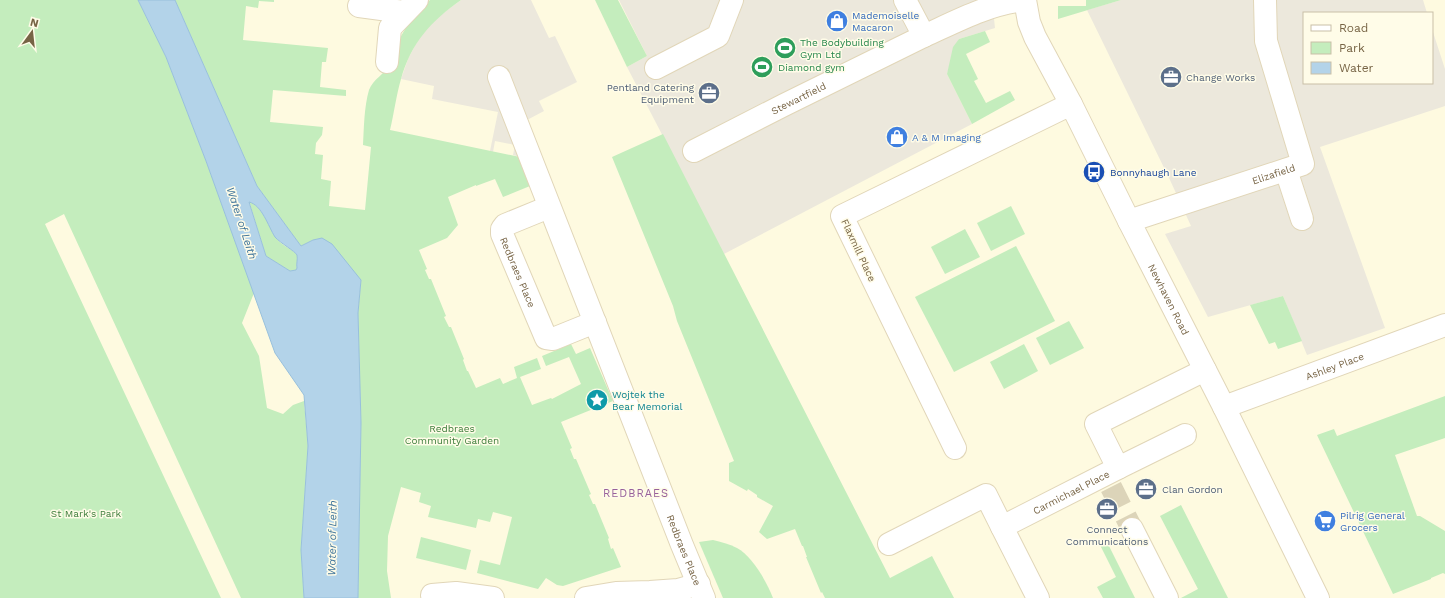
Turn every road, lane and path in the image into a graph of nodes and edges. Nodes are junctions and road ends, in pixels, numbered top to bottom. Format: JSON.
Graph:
{"nodes":[{"id":1,"x":732,"y":0,"type":"edge"},
{"id":2,"x":906,"y":0,"type":"edge"},
{"id":3,"x":1025,"y":0,"type":"edge"},
{"id":4,"x":1265,"y":0,"type":"edge"},
{"id":5,"x":359,"y":6,"type":"dead end"},
{"id":6,"x":410,"y":6,"type":"edge"},
{"id":7,"x":924,"y":36,"type":"junction"},
{"id":8,"x":386,"y":62,"type":"dead end"},
{"id":9,"x":656,"y":68,"type":"dead end"},
{"id":10,"x":498,"y":77,"type":"dead end"},
{"id":11,"x":1071,"y":104,"type":"junction"},
{"id":12,"x":694,"y":151,"type":"dead end"},
{"id":13,"x":1286,"y":170,"type":"junction"},
{"id":14,"x":549,"y":207,"type":"junction"},
{"id":15,"x":1302,"y":218,"type":"dead end"},
{"id":16,"x":1129,"y":221,"type":"junction"},
{"id":17,"x":595,"y":322,"type":"junction"},
{"id":18,"x":1445,"y":325,"type":"edge"},
{"id":19,"x":1204,"y":370,"type":"junction"},
{"id":20,"x":1224,"y":407,"type":"junction"},
{"id":21,"x":1185,"y":435,"type":"dead end"},
{"id":22,"x":955,"y":448,"type":"dead end"},
{"id":23,"x":1111,"y":477,"type":"junction"},
{"id":24,"x":1002,"y":527,"type":"junction"},
{"id":25,"x":1132,"y":529,"type":"tunnel mouth"},
{"id":26,"x":889,"y":544,"type":"dead end"},
{"id":27,"x":702,"y":591,"type":"edge"},
{"id":28,"x":432,"y":595,"type":"dead end"},
{"id":29,"x":493,"y":598,"type":"edge"},
{"id":30,"x":586,"y":598,"type":"edge"},
{"id":31,"x":1038,"y":598,"type":"edge"},
{"id":32,"x":1167,"y":598,"type":"edge"},
{"id":33,"x":1318,"y":598,"type":"edge"}],
"edges":[{"from":1,"to":9,"type":"street"},
{"from":2,"to":7,"type":"street"},
{"from":3,"to":7,"type":"street","name":"Stewartfield"},
{"from":3,"to":11,"type":"street","name":"Newhaven Road"},
{"from":4,"to":13,"type":"street","name":"Elizafield"},
{"from":5,"to":6,"type":"street"},
{"from":6,"to":8,"type":"street"},
{"from":7,"to":12,"type":"street","name":"Stewartfield"},
{"from":10,"to":14,"type":"street","name":"Redbraes Place"},
{"from":11,"to":16,"type":"street","name":"Newhaven Road"},
{"from":11,"to":22,"type":"street","name":"Flaxmill Place"},
{"from":13,"to":15,"type":"street"},
{"from":13,"to":16,"type":"street","name":"Elizafield"},
{"from":14,"to":17,"type":"street","name":"Redbraes Place"},
{"from":14,"to":17,"type":"street","name":"Redbraes Place"},
{"from":16,"to":19,"type":"street","name":"Newhaven Road"},
{"from":17,"to":27,"type":"street","name":"Redbraes Place"},
{"from":18,"to":20,"type":"street","name":"Ashley Place"},
{"from":19,"to":20,"type":"street","name":"Newhaven Road"},
{"from":19,"to":23,"type":"street","name":"Carmichael Place"},
{"from":20,"to":33,"type":"street","name":"Newhaven Road"},
{"from":21,"to":23,"type":"street"},
{"from":23,"to":24,"type":"street","name":"Carmichael Place"},
{"from":24,"to":26,"type":"street"},
{"from":24,"to":31,"type":"street"},
{"from":25,"to":32,"type":"street"},
{"from":27,"to":30,"type":"street"},
{"from":28,"to":29,"type":"street"}]}
